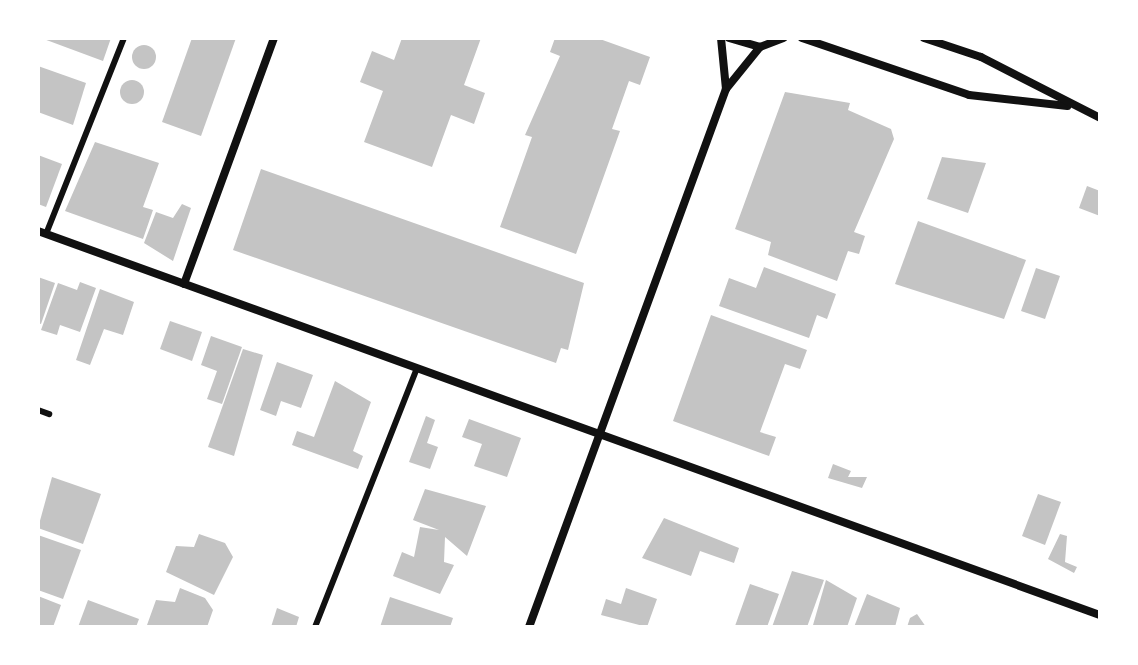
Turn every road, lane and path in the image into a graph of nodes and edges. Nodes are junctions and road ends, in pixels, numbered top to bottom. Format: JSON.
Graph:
{"nodes":[{"id":1,"x":124,"y":38,"type":"edge"},
{"id":2,"x":274,"y":38,"type":"edge"},
{"id":3,"x":721,"y":38,"type":"edge"},
{"id":4,"x":729,"y":38,"type":"edge"},
{"id":5,"x":783,"y":38,"type":"edge"},
{"id":6,"x":802,"y":38,"type":"edge"},
{"id":7,"x":924,"y":38,"type":"edge"},
{"id":8,"x":760,"y":47,"type":"junction"},
{"id":9,"x":726,"y":89,"type":"junction"},
{"id":10,"x":1067,"y":106,"type":"junction"},
{"id":11,"x":1100,"y":118,"type":"edge"},
{"id":12,"x":42,"y":233,"type":"edge"},
{"id":13,"x":184,"y":284,"type":"junction"},
{"id":14,"x":417,"y":368,"type":"junction"},
{"id":15,"x":38,"y":410,"type":"edge"},
{"id":16,"x":49,"y":414,"type":"dead end"},
{"id":17,"x":598,"y":434,"type":"junction"},
{"id":18,"x":1100,"y":615,"type":"edge"},
{"id":19,"x":315,"y":627,"type":"edge"},
{"id":20,"x":529,"y":627,"type":"edge"}],
"edges":[{"from":1,"to":12,"type":"lane"},
{"from":2,"to":13,"type":"street"},
{"from":3,"to":9,"type":"street"},
{"from":4,"to":8,"type":"street"},
{"from":5,"to":8,"type":"street"},
{"from":6,"to":10,"type":"street"},
{"from":7,"to":10,"type":"street"},
{"from":8,"to":9,"type":"street"},
{"from":9,"to":17,"type":"street"},
{"from":10,"to":11,"type":"street"},
{"from":12,"to":13,"type":"street"},
{"from":13,"to":14,"type":"street"},
{"from":14,"to":17,"type":"street"},
{"from":14,"to":19,"type":"lane"},
{"from":15,"to":16,"type":"lane"},
{"from":17,"to":18,"type":"street"},
{"from":17,"to":20,"type":"street"}]}
